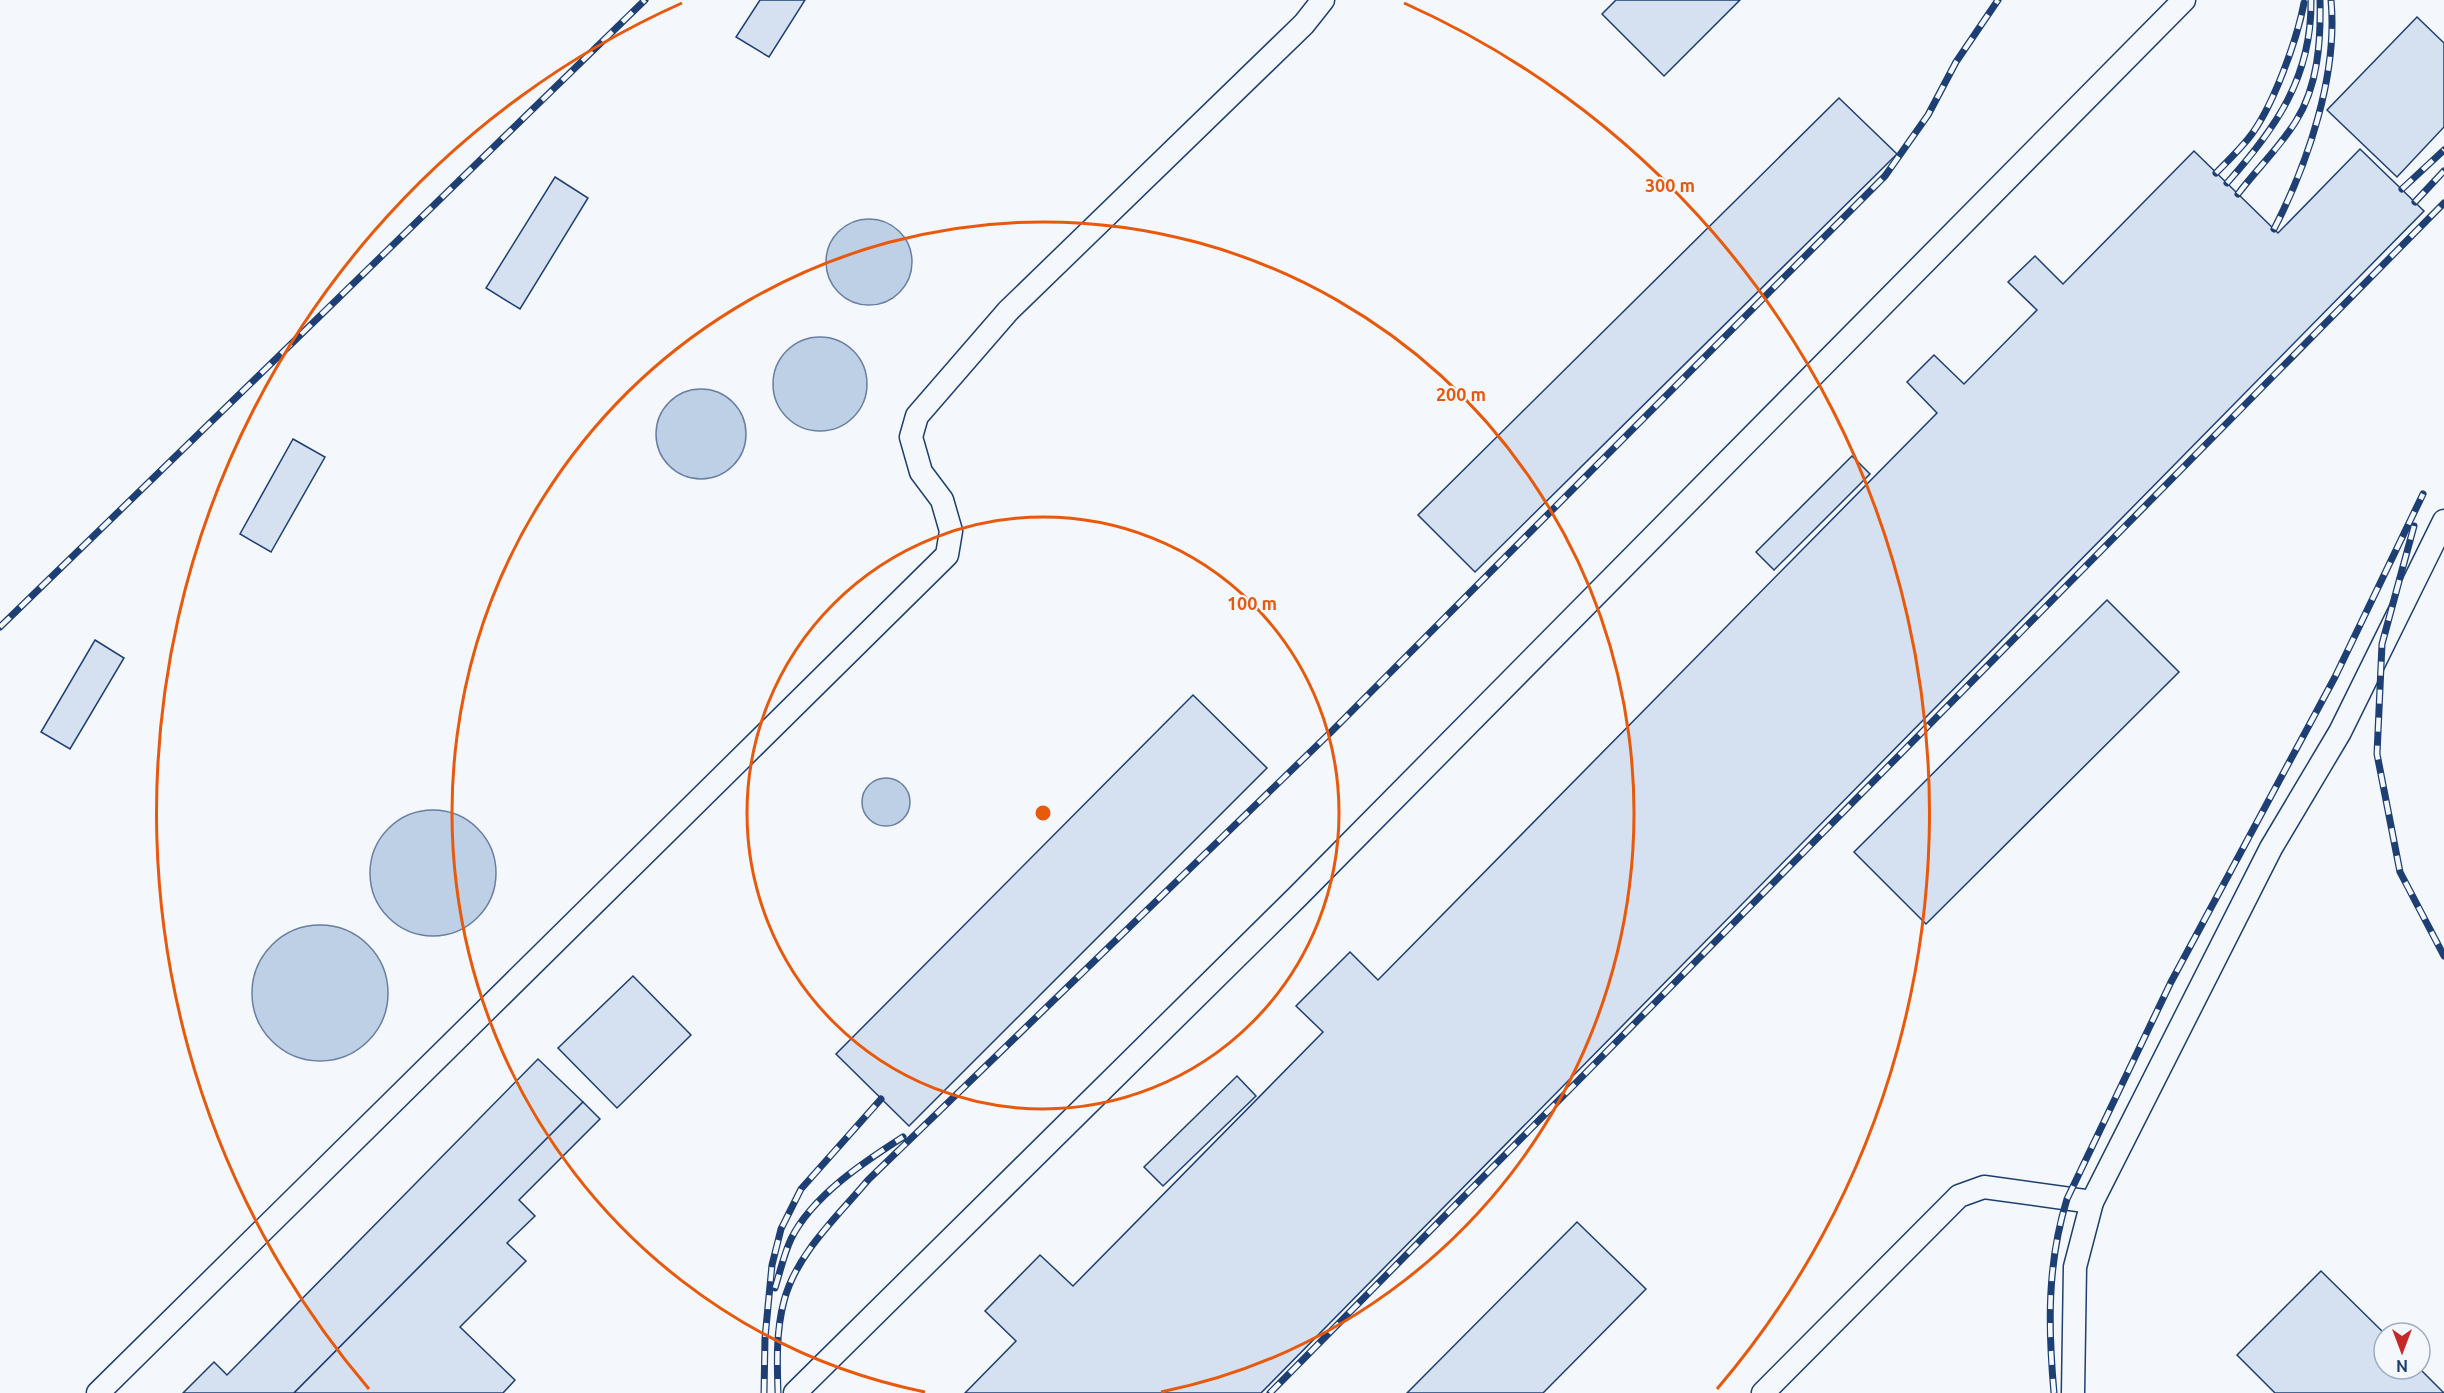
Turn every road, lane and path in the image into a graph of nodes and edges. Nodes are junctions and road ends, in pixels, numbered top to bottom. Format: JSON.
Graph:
{"nodes":[{"id":1,"x":1323,"y":0,"type":"edge"},
{"id":2,"x":2184,"y":0,"type":"edge"},
{"id":3,"x":2444,"y":522,"type":"edge"},
{"id":4,"x":2092,"y":1202,"type":"junction"},
{"id":5,"x":98,"y":1393,"type":"edge"},
{"id":6,"x":795,"y":1393,"type":"edge"},
{"id":7,"x":1763,"y":1393,"type":"edge"},
{"id":8,"x":2073,"y":1393,"type":"edge"}],
"edges":[{"from":1,"to":5,"type":"lane"},
{"from":2,"to":6,"type":"lane"},
{"from":3,"to":4,"type":"lane"},
{"from":4,"to":7,"type":"lane"},
{"from":4,"to":8,"type":"lane"}]}
